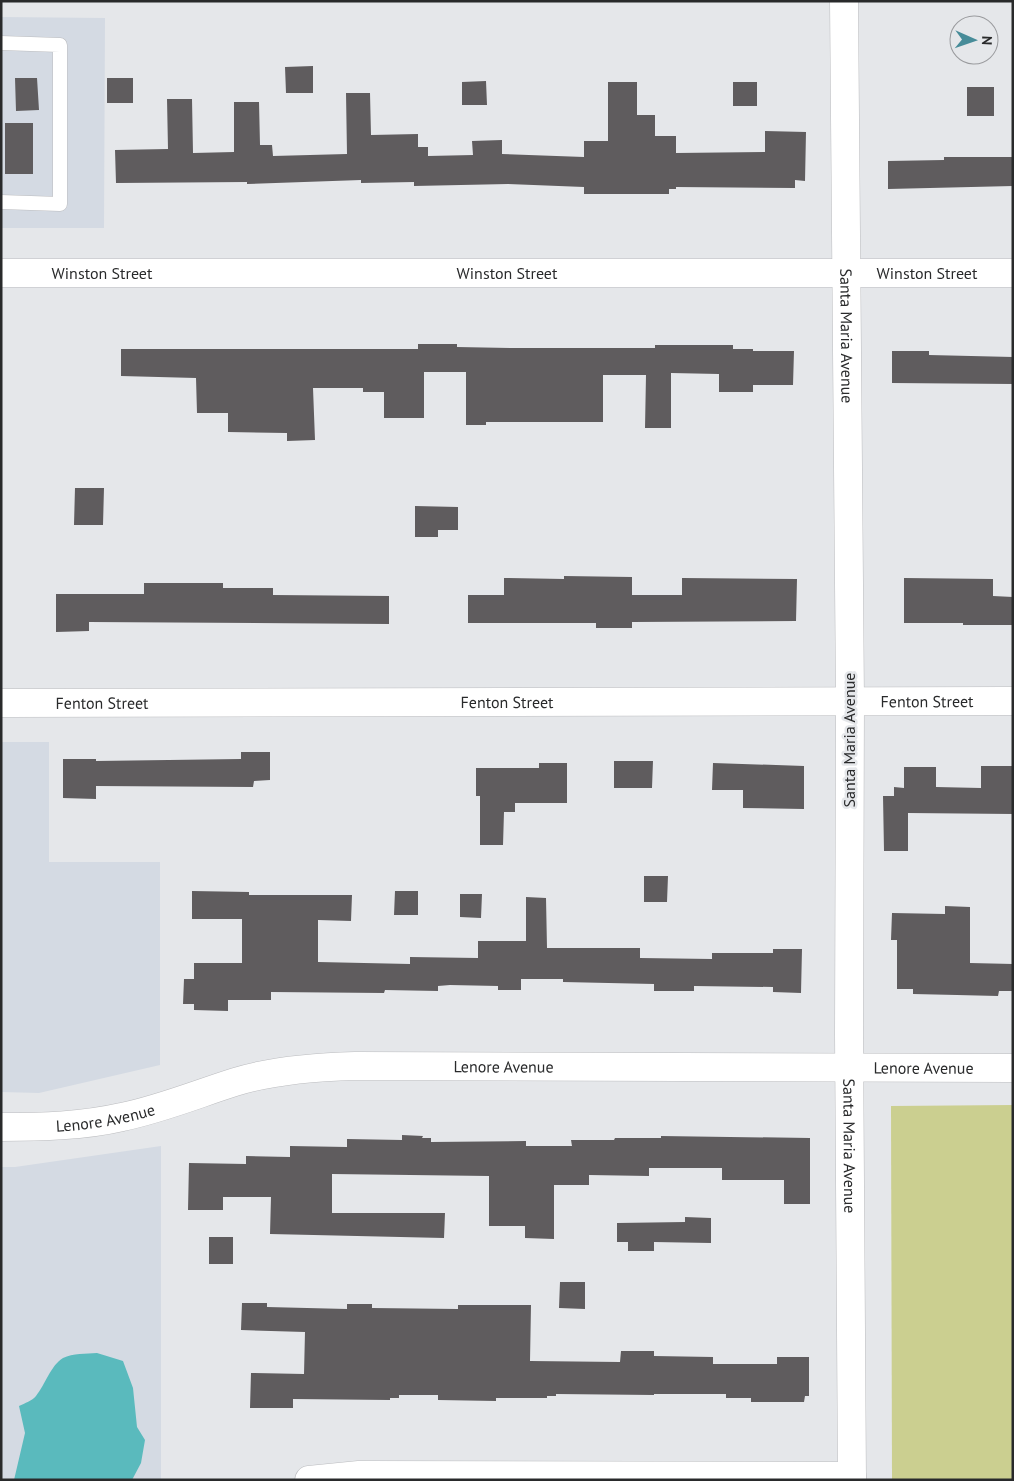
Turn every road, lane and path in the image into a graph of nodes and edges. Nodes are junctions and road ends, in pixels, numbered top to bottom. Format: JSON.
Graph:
{"nodes":[{"id":1,"x":844,"y":1,"type":"edge"},
{"id":2,"x":1,"y":43,"type":"edge"},
{"id":3,"x":1,"y":202,"type":"edge"},
{"id":4,"x":1,"y":273,"type":"edge"},
{"id":5,"x":845,"y":273,"type":"junction"},
{"id":6,"x":1013,"y":273,"type":"edge"},
{"id":7,"x":850,"y":700,"type":"junction"},
{"id":8,"x":1013,"y":701,"type":"edge"},
{"id":9,"x":1,"y":703,"type":"edge"},
{"id":10,"x":850,"y":1067,"type":"junction"},
{"id":11,"x":1013,"y":1068,"type":"edge"},
{"id":12,"x":1,"y":1127,"type":"edge"},
{"id":13,"x":852,"y":1478,"type":"edge"},
{"id":14,"x":309,"y":1480,"type":"edge"}],
"edges":[{"from":1,"to":5,"type":"street","name":"Santa Maria Avenue"},
{"from":2,"to":3,"type":"lane"},
{"from":4,"to":5,"type":"street","name":"Winston Street"},
{"from":5,"to":6,"type":"street","name":"Winston Street"},
{"from":5,"to":7,"type":"street","name":"Santa Maria Avenue"},
{"from":7,"to":8,"type":"street","name":"Fenton Street"},
{"from":7,"to":9,"type":"street","name":"Fenton Street"},
{"from":7,"to":10,"type":"street","name":"Santa Maria Avenue"},
{"from":10,"to":11,"type":"street","name":"Lenore Avenue"},
{"from":10,"to":12,"type":"street","name":"Lenore Avenue"},
{"from":10,"to":13,"type":"street","name":"Santa Maria Avenue"},
{"from":13,"to":14,"type":"street"}]}
